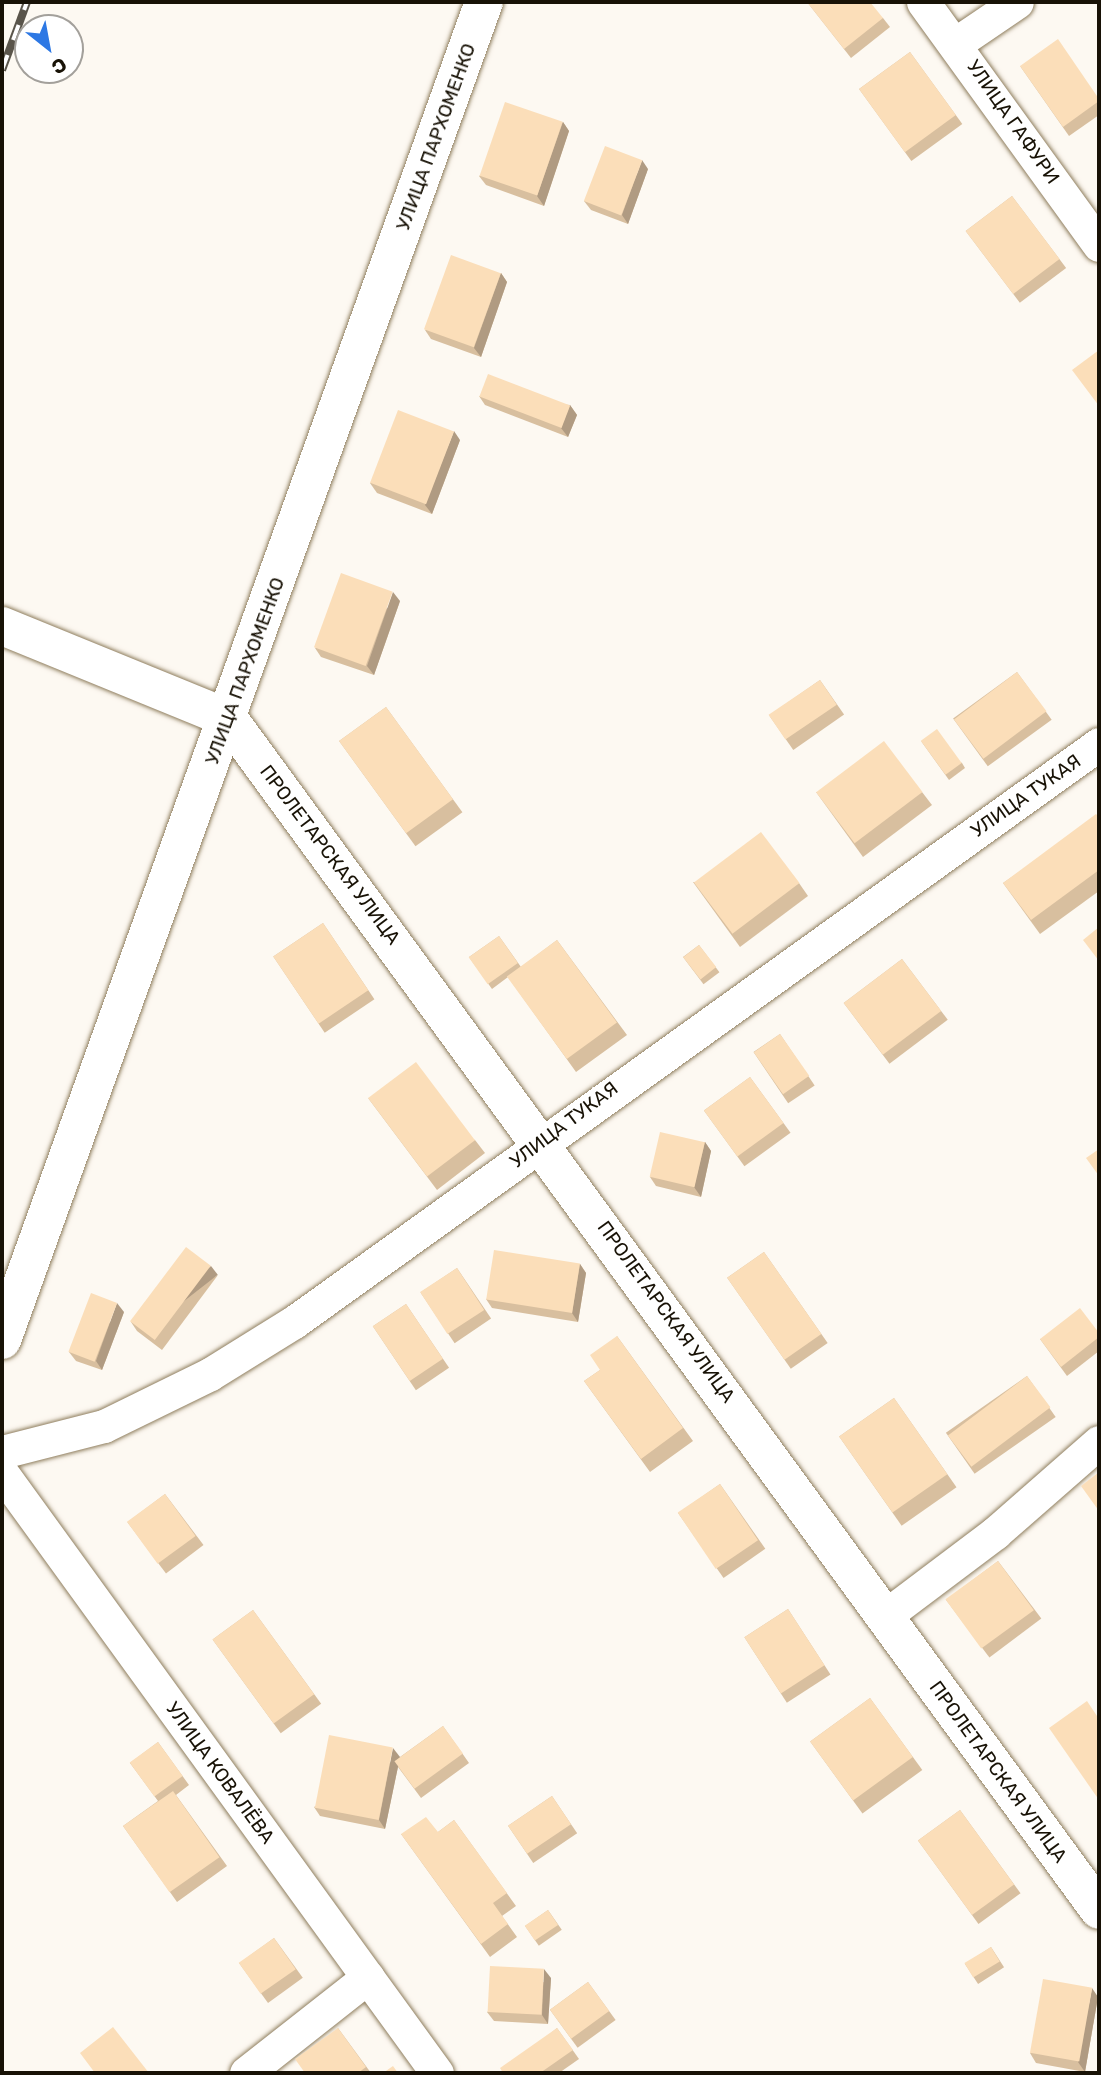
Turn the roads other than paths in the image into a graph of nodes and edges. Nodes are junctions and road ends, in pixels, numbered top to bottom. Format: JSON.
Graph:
{"nodes":[{"id":1,"x":484,"y":2,"type":"edge"},
{"id":2,"x":923,"y":2,"type":"edge"},
{"id":3,"x":1017,"y":2,"type":"edge"},
{"id":4,"x":958,"y":42,"type":"junction"},
{"id":5,"x":1099,"y":245,"type":"edge"},
{"id":6,"x":2,"y":626,"type":"edge"},
{"id":7,"x":228,"y":718,"type":"junction"},
{"id":8,"x":1099,"y":744,"type":"edge"},
{"id":9,"x":541,"y":1139,"type":"junction"},
{"id":10,"x":2,"y":1340,"type":"edge"},
{"id":11,"x":1099,"y":1442,"type":"edge"},
{"id":12,"x":2,"y":1452,"type":"edge"},
{"id":13,"x":2,"y":1472,"type":"edge"},
{"id":14,"x":885,"y":1616,"type":"junction"},
{"id":15,"x":1099,"y":1910,"type":"edge"},
{"id":16,"x":368,"y":1977,"type":"junction"},
{"id":17,"x":246,"y":2073,"type":"edge"},
{"id":18,"x":438,"y":2073,"type":"edge"}],
"edges":[{"from":1,"to":7,"type":"main road","name":"УЛИЦА ПАРХОМЕНКО"},
{"from":2,"to":4,"type":"street","name":"УЛИЦА ГАФУРИ"},
{"from":3,"to":4,"type":"street"},
{"from":4,"to":5,"type":"street","name":"УЛИЦА ГАФУРИ"},
{"from":6,"to":7,"type":"main road"},
{"from":7,"to":9,"type":"main road","name":"ПРОЛЕТАРСКАЯ УЛИЦА"},
{"from":7,"to":10,"type":"main road","name":"УЛИЦА ПАРХОМЕНКО"},
{"from":8,"to":9,"type":"street","name":"УЛИЦА ТУКАЯ"},
{"from":9,"to":12,"type":"street","name":"УЛИЦА ТУКАЯ"},
{"from":9,"to":14,"type":"main road","name":"ПРОЛЕТАРСКАЯ УЛИЦА"},
{"from":11,"to":14,"type":"street"},
{"from":13,"to":16,"type":"street","name":"УЛИЦА КОВАЛЁВА"},
{"from":14,"to":15,"type":"main road","name":"ПРОЛЕТАРСКАЯ УЛИЦА"},
{"from":16,"to":17,"type":"street"},
{"from":16,"to":18,"type":"street","name":"УЛИЦА КОВАЛЁВА"}]}
